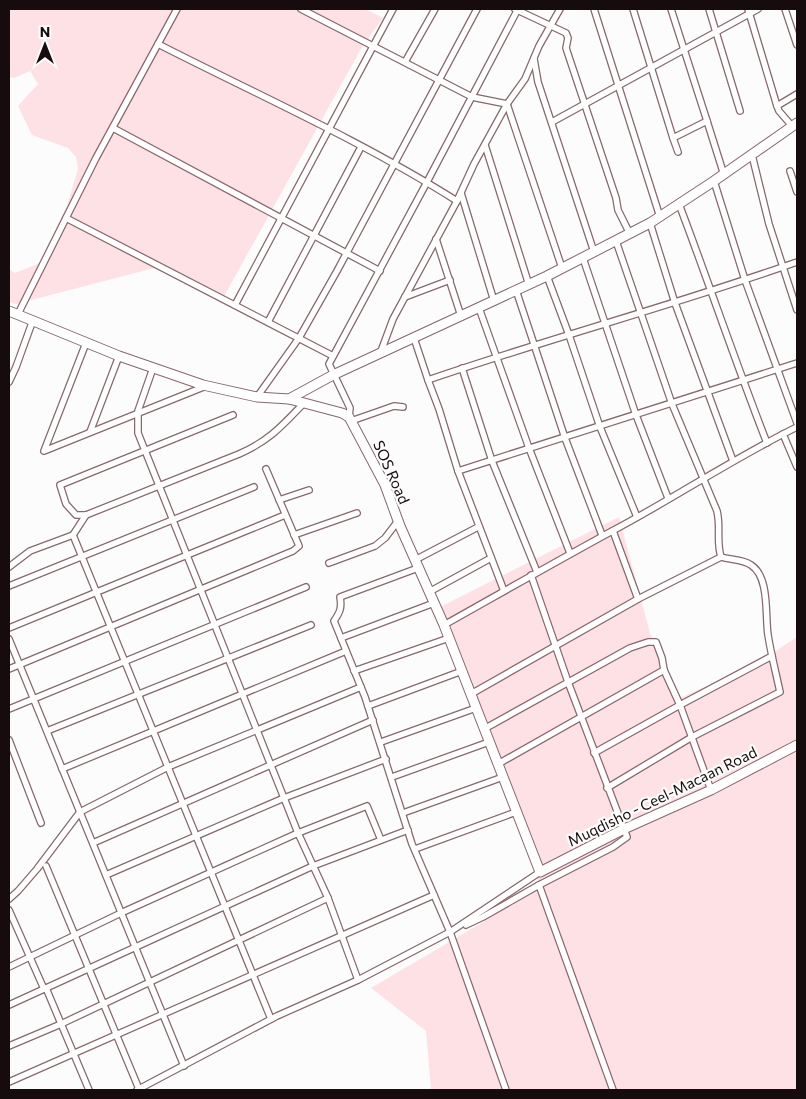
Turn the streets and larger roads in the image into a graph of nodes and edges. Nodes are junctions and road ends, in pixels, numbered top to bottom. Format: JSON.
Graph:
{"nodes":[{"id":1,"x":177,"y":9,"type":"edge"},
{"id":2,"x":301,"y":9,"type":"edge"},
{"id":3,"x":393,"y":9,"type":"edge"},
{"id":4,"x":435,"y":9,"type":"edge"},
{"id":5,"x":477,"y":9,"type":"edge"},
{"id":6,"x":516,"y":9,"type":"edge"},
{"id":7,"x":560,"y":9,"type":"edge"},
{"id":8,"x":594,"y":9,"type":"edge"},
{"id":9,"x":632,"y":9,"type":"edge"},
{"id":10,"x":671,"y":9,"type":"edge"},
{"id":11,"x":709,"y":9,"type":"edge"},
{"id":12,"x":758,"y":9,"type":"edge"},
{"id":13,"x":785,"y":9,"type":"edge"},
{"id":14,"x":749,"y":11,"type":"edge"},
{"id":15,"x":550,"y":27,"type":"junction"},
{"id":16,"x":717,"y":31,"type":"junction"},
{"id":17,"x":158,"y":44,"type":"junction"},
{"id":18,"x":797,"y":45,"type":"edge"},
{"id":19,"x":374,"y":46,"type":"junction"},
{"id":20,"x":684,"y":51,"type":"junction"},
{"id":21,"x":534,"y":59,"type":"junction"},
{"id":22,"x":405,"y":62,"type":"junction"},
{"id":23,"x":650,"y":68,"type":"junction"},
{"id":24,"x":439,"y":79,"type":"junction"},
{"id":25,"x":618,"y":85,"type":"junction"},
{"id":26,"x":797,"y":94,"type":"edge"},
{"id":27,"x":472,"y":97,"type":"junction"},
{"id":28,"x":507,"y":104,"type":"junction"},
{"id":29,"x":584,"y":105,"type":"junction"},
{"id":30,"x":776,"y":106,"type":"junction"},
{"id":31,"x":740,"y":111,"type":"dead end"},
{"id":32,"x":707,"y":121,"type":"junction"},
{"id":33,"x":552,"y":122,"type":"junction"},
{"id":34,"x":795,"y":124,"type":"edge"},
{"id":35,"x":113,"y":128,"type":"junction"},
{"id":36,"x":329,"y":130,"type":"junction"},
{"id":37,"x":673,"y":138,"type":"junction"},
{"id":38,"x":484,"y":145,"type":"junction"},
{"id":39,"x":361,"y":146,"type":"junction"},
{"id":40,"x":678,"y":152,"type":"dead end"},
{"id":41,"x":752,"y":155,"type":"junction"},
{"id":42,"x":393,"y":164,"type":"junction"},
{"id":43,"x":790,"y":170,"type":"dead end"},
{"id":44,"x":724,"y":175,"type":"junction"},
{"id":45,"x":714,"y":181,"type":"junction"},
{"id":46,"x":427,"y":182,"type":"junction"},
{"id":47,"x":797,"y":192,"type":"edge"},
{"id":48,"x":460,"y":193,"type":"junction"},
{"id":49,"x":457,"y":201,"type":"junction"},
{"id":50,"x":680,"y":204,"type":"junction"},
{"id":51,"x":660,"y":217,"type":"junction"},
{"id":52,"x":66,"y":218,"type":"junction"},
{"id":53,"x":282,"y":218,"type":"junction"},
{"id":54,"x":650,"y":223,"type":"junction"},
{"id":55,"x":630,"y":234,"type":"junction"},
{"id":56,"x":314,"y":236,"type":"junction"},
{"id":57,"x":436,"y":239,"type":"junction"},
{"id":58,"x":616,"y":241,"type":"junction"},
{"id":59,"x":594,"y":252,"type":"junction"},
{"id":60,"x":346,"y":253,"type":"junction"},
{"id":61,"x":583,"y":258,"type":"junction"},
{"id":62,"x":797,"y":262,"type":"edge"},
{"id":63,"x":782,"y":267,"type":"junction"},
{"id":64,"x":562,"y":268,"type":"junction"},
{"id":65,"x":380,"y":271,"type":"junction"},
{"id":66,"x":547,"y":276,"type":"junction"},
{"id":67,"x":450,"y":280,"type":"junction"},
{"id":68,"x":745,"y":280,"type":"junction"},
{"id":69,"x":528,"y":285,"type":"junction"},
{"id":70,"x":516,"y":290,"type":"junction"},
{"id":71,"x":712,"y":290,"type":"junction"},
{"id":72,"x":404,"y":297,"type":"junction"},
{"id":73,"x":494,"y":301,"type":"junction"},
{"id":74,"x":675,"y":303,"type":"junction"},
{"id":75,"x":235,"y":305,"type":"junction"},
{"id":76,"x":479,"y":308,"type":"junction"},
{"id":77,"x":797,"y":310,"type":"edge"},
{"id":78,"x":13,"y":312,"type":"edge"},
{"id":79,"x":640,"y":312,"type":"junction"},
{"id":80,"x":461,"y":316,"type":"junction"},
{"id":81,"x":33,"y":320,"type":"junction"},
{"id":82,"x":268,"y":322,"type":"junction"},
{"id":83,"x":605,"y":324,"type":"junction"},
{"id":84,"x":569,"y":335,"type":"junction"},
{"id":85,"x":299,"y":338,"type":"junction"},
{"id":86,"x":414,"y":338,"type":"junction"},
{"id":87,"x":86,"y":343,"type":"junction"},
{"id":88,"x":534,"y":345,"type":"junction"},
{"id":89,"x":380,"y":354,"type":"junction"},
{"id":90,"x":119,"y":356,"type":"junction"},
{"id":91,"x":333,"y":356,"type":"junction"},
{"id":92,"x":496,"y":358,"type":"junction"},
{"id":93,"x":797,"y":363,"type":"edge"},
{"id":94,"x":153,"y":368,"type":"junction"},
{"id":95,"x":462,"y":368,"type":"junction"},
{"id":96,"x":778,"y":370,"type":"junction"},
{"id":97,"x":333,"y":376,"type":"junction"},
{"id":98,"x":428,"y":380,"type":"junction"},
{"id":99,"x":742,"y":381,"type":"junction"},
{"id":100,"x":9,"y":382,"type":"edge"},
{"id":101,"x":206,"y":386,"type":"junction"},
{"id":102,"x":707,"y":393,"type":"junction"},
{"id":103,"x":257,"y":397,"type":"junction"},
{"id":104,"x":289,"y":399,"type":"junction"},
{"id":105,"x":304,"y":404,"type":"junction"},
{"id":106,"x":672,"y":404,"type":"junction"},
{"id":107,"x":403,"y":407,"type":"dead end"},
{"id":108,"x":138,"y":413,"type":"junction"},
{"id":109,"x":234,"y":415,"type":"dead end"},
{"id":110,"x":636,"y":416,"type":"junction"},
{"id":111,"x":350,"y":419,"type":"junction"},
{"id":112,"x":797,"y":425,"type":"edge"},
{"id":113,"x":600,"y":427,"type":"junction"},
{"id":114,"x":90,"y":432,"type":"junction"},
{"id":115,"x":783,"y":434,"type":"junction"},
{"id":116,"x":565,"y":438,"type":"junction"},
{"id":117,"x":767,"y":443,"type":"junction"},
{"id":118,"x":529,"y":448,"type":"junction"},
{"id":119,"x":145,"y":452,"type":"junction"},
{"id":120,"x":492,"y":460,"type":"junction"},
{"id":121,"x":733,"y":461,"type":"junction"},
{"id":122,"x":797,"y":467,"type":"edge"},
{"id":123,"x":266,"y":470,"type":"dead end"},
{"id":124,"x":458,"y":471,"type":"junction"},
{"id":125,"x":702,"y":478,"type":"junction"},
{"id":126,"x":159,"y":486,"type":"junction"},
{"id":127,"x":254,"y":487,"type":"dead end"},
{"id":128,"x":309,"y":490,"type":"dead end"},
{"id":129,"x":668,"y":498,"type":"junction"},
{"id":130,"x":279,"y":500,"type":"junction"},
{"id":131,"x":357,"y":513,"type":"dead end"},
{"id":132,"x":86,"y":515,"type":"junction"},
{"id":133,"x":285,"y":515,"type":"junction"},
{"id":134,"x":636,"y":517,"type":"junction"},
{"id":135,"x":172,"y":520,"type":"junction"},
{"id":136,"x":398,"y":521,"type":"junction"},
{"id":137,"x":478,"y":527,"type":"junction"},
{"id":138,"x":613,"y":531,"type":"junction"},
{"id":139,"x":72,"y":535,"type":"junction"},
{"id":140,"x":294,"y":535,"type":"junction"},
{"id":141,"x":602,"y":536,"type":"junction"},
{"id":142,"x":570,"y":553,"type":"junction"},
{"id":143,"x":186,"y":556,"type":"junction"},
{"id":144,"x":82,"y":557,"type":"junction"},
{"id":145,"x":721,"y":557,"type":"junction"},
{"id":146,"x":491,"y":558,"type":"junction"},
{"id":147,"x":328,"y":563,"type":"dead end"},
{"id":148,"x":417,"y":564,"type":"junction"},
{"id":149,"x":9,"y":567,"type":"edge"},
{"id":150,"x":534,"y":574,"type":"junction"},
{"id":151,"x":9,"y":586,"type":"edge"},
{"id":152,"x":306,"y":586,"type":"dead end"},
{"id":153,"x":200,"y":589,"type":"junction"},
{"id":154,"x":504,"y":591,"type":"junction"},
{"id":155,"x":96,"y":592,"type":"junction"},
{"id":156,"x":429,"y":592,"type":"junction"},
{"id":157,"x":638,"y":600,"type":"junction"},
{"id":158,"x":434,"y":604,"type":"junction"},
{"id":159,"x":214,"y":624,"type":"junction"},
{"id":160,"x":311,"y":624,"type":"dead end"},
{"id":161,"x":444,"y":625,"type":"junction"},
{"id":162,"x":110,"y":627,"type":"junction"},
{"id":163,"x":9,"y":628,"type":"edge"},
{"id":164,"x":341,"y":638,"type":"junction"},
{"id":165,"x":449,"y":638,"type":"junction"},
{"id":166,"x":9,"y":639,"type":"edge"},
{"id":167,"x":556,"y":647,"type":"junction"},
{"id":168,"x":346,"y":651,"type":"junction"},
{"id":169,"x":772,"y":656,"type":"junction"},
{"id":170,"x":124,"y":660,"type":"junction"},
{"id":171,"x":19,"y":665,"type":"junction"},
{"id":172,"x":9,"y":669,"type":"edge"},
{"id":173,"x":664,"y":670,"type":"junction"},
{"id":174,"x":354,"y":671,"type":"junction"},
{"id":175,"x":462,"y":672,"type":"junction"},
{"id":176,"x":568,"y":682,"type":"junction"},
{"id":177,"x":361,"y":687,"type":"junction"},
{"id":178,"x":242,"y":694,"type":"junction"},
{"id":179,"x":471,"y":694,"type":"junction"},
{"id":180,"x":33,"y":699,"type":"junction"},
{"id":181,"x":680,"y":705,"type":"junction"},
{"id":182,"x":368,"y":706,"type":"junction"},
{"id":183,"x":9,"y":708,"type":"edge"},
{"id":184,"x":476,"y":708,"type":"junction"},
{"id":185,"x":582,"y":717,"type":"junction"},
{"id":186,"x":373,"y":720,"type":"junction"},
{"id":187,"x":256,"y":729,"type":"junction"},
{"id":188,"x":484,"y":729,"type":"junction"},
{"id":189,"x":153,"y":731,"type":"junction"},
{"id":190,"x":47,"y":732,"type":"junction"},
{"id":191,"x":692,"y":737,"type":"junction"},
{"id":192,"x":9,"y":740,"type":"edge"},
{"id":193,"x":380,"y":742,"type":"junction"},
{"id":194,"x":489,"y":742,"type":"junction"},
{"id":195,"x":797,"y":745,"type":"edge"},
{"id":196,"x":594,"y":753,"type":"junction"},
{"id":197,"x":386,"y":759,"type":"junction"},
{"id":198,"x":498,"y":764,"type":"junction"},
{"id":199,"x":270,"y":765,"type":"junction"},
{"id":200,"x":168,"y":767,"type":"junction"},
{"id":201,"x":62,"y":769,"type":"junction"},
{"id":202,"x":392,"y":777,"type":"junction"},
{"id":203,"x":503,"y":777,"type":"junction"},
{"id":204,"x":607,"y":788,"type":"junction"},
{"id":205,"x":711,"y":790,"type":"junction"},
{"id":206,"x":284,"y":798,"type":"junction"},
{"id":207,"x":183,"y":804,"type":"junction"},
{"id":208,"x":80,"y":812,"type":"junction"},
{"id":209,"x":516,"y":812,"type":"junction"},
{"id":210,"x":403,"y":813,"type":"junction"},
{"id":211,"x":41,"y":824,"type":"dead end"},
{"id":212,"x":624,"y":829,"type":"junction"},
{"id":213,"x":408,"y":830,"type":"junction"},
{"id":214,"x":298,"y":834,"type":"junction"},
{"id":215,"x":196,"y":837,"type":"junction"},
{"id":216,"x":381,"y":840,"type":"junction"},
{"id":217,"x":93,"y":843,"type":"junction"},
{"id":218,"x":415,"y":849,"type":"junction"},
{"id":219,"x":46,"y":866,"type":"dead end"},
{"id":220,"x":313,"y":866,"type":"junction"},
{"id":221,"x":211,"y":872,"type":"junction"},
{"id":222,"x":540,"y":872,"type":"junction"},
{"id":223,"x":106,"y":875,"type":"junction"},
{"id":224,"x":539,"y":885,"type":"junction"},
{"id":225,"x":434,"y":895,"type":"junction"},
{"id":226,"x":328,"y":898,"type":"junction"},
{"id":227,"x":9,"y":900,"type":"edge"},
{"id":228,"x":225,"y":906,"type":"junction"},
{"id":229,"x":9,"y":910,"type":"edge"},
{"id":230,"x":121,"y":912,"type":"junction"},
{"id":231,"x":450,"y":932,"type":"junction"},
{"id":232,"x":75,"y":935,"type":"junction"},
{"id":233,"x":342,"y":936,"type":"junction"},
{"id":234,"x":239,"y":940,"type":"junction"},
{"id":235,"x":136,"y":947,"type":"junction"},
{"id":236,"x":30,"y":957,"type":"junction"},
{"id":237,"x":9,"y":967,"type":"edge"},
{"id":238,"x":88,"y":968,"type":"junction"},
{"id":239,"x":253,"y":975,"type":"junction"},
{"id":240,"x":358,"y":980,"type":"junction"},
{"id":241,"x":150,"y":981,"type":"junction"},
{"id":242,"x":45,"y":989,"type":"junction"},
{"id":243,"x":103,"y":1003,"type":"junction"},
{"id":244,"x":9,"y":1005,"type":"edge"},
{"id":245,"x":163,"y":1014,"type":"junction"},
{"id":246,"x":271,"y":1019,"type":"junction"},
{"id":247,"x":61,"y":1024,"type":"junction"},
{"id":248,"x":116,"y":1035,"type":"junction"},
{"id":249,"x":9,"y":1046,"type":"edge"},
{"id":250,"x":74,"y":1054,"type":"junction"},
{"id":251,"x":184,"y":1066,"type":"junction"},
{"id":252,"x":9,"y":1082,"type":"edge"},
{"id":253,"x":89,"y":1090,"type":"edge"},
{"id":254,"x":138,"y":1090,"type":"edge"},
{"id":255,"x":506,"y":1090,"type":"edge"},
{"id":256,"x":613,"y":1090,"type":"edge"}],
"edges":[{"from":1,"to":17,"type":"street"},
{"from":2,"to":19,"type":"street"},
{"from":3,"to":19,"type":"street"},
{"from":4,"to":22,"type":"street"},
{"from":5,"to":24,"type":"street"},
{"from":6,"to":15,"type":"street"},
{"from":6,"to":27,"type":"street"},
{"from":7,"to":15,"type":"street"},
{"from":8,"to":25,"type":"street"},
{"from":9,"to":23,"type":"street"},
{"from":10,"to":20,"type":"street"},
{"from":11,"to":16,"type":"street"},
{"from":12,"to":14,"type":"street"},
{"from":13,"to":18,"type":"street"},
{"from":14,"to":16,"type":"street"},
{"from":14,"to":30,"type":"street"},
{"from":15,"to":21,"type":"street"},
{"from":15,"to":29,"type":"street"},
{"from":16,"to":20,"type":"street"},
{"from":16,"to":31,"type":"street"},
{"from":17,"to":35,"type":"street"},
{"from":17,"to":36,"type":"street"},
{"from":19,"to":22,"type":"street"},
{"from":19,"to":36,"type":"street"},
{"from":20,"to":23,"type":"street"},
{"from":20,"to":32,"type":"street"},
{"from":21,"to":28,"type":"street"},
{"from":21,"to":33,"type":"street"},
{"from":22,"to":24,"type":"street"},
{"from":23,"to":25,"type":"street"},
{"from":23,"to":37,"type":"street"},
{"from":24,"to":27,"type":"street"},
{"from":24,"to":42,"type":"street"},
{"from":25,"to":29,"type":"street"},
{"from":25,"to":51,"type":"street"},
{"from":26,"to":30,"type":"street"},
{"from":27,"to":28,"type":"street"},
{"from":27,"to":46,"type":"street"},
{"from":28,"to":38,"type":"street"},
{"from":28,"to":64,"type":"street"},
{"from":29,"to":33,"type":"street"},
{"from":29,"to":55,"type":"street"},
{"from":30,"to":34,"type":"street"},
{"from":32,"to":37,"type":"street"},
{"from":32,"to":44,"type":"street"},
{"from":33,"to":59,"type":"street"},
{"from":34,"to":41,"type":"street"},
{"from":35,"to":52,"type":"street"},
{"from":35,"to":53,"type":"street"},
{"from":36,"to":39,"type":"street"},
{"from":36,"to":53,"type":"street"},
{"from":37,"to":40,"type":"street"},
{"from":38,"to":48,"type":"street"},
{"from":38,"to":69,"type":"street"},
{"from":39,"to":42,"type":"street"},
{"from":39,"to":56,"type":"street"},
{"from":41,"to":44,"type":"street"},
{"from":41,"to":63,"type":"street"},
{"from":42,"to":46,"type":"street"},
{"from":42,"to":60,"type":"street"},
{"from":43,"to":47,"type":"street"},
{"from":44,"to":45,"type":"street"},
{"from":45,"to":50,"type":"street"},
{"from":45,"to":68,"type":"street"},
{"from":46,"to":49,"type":"street"},
{"from":46,"to":65,"type":"street"},
{"from":48,"to":49,"type":"street"},
{"from":48,"to":73,"type":"street"},
{"from":49,"to":57,"type":"street"},
{"from":50,"to":51,"type":"street"},
{"from":50,"to":71,"type":"street"},
{"from":51,"to":54,"type":"street"},
{"from":52,"to":75,"type":"street"},
{"from":52,"to":78,"type":"street"},
{"from":53,"to":56,"type":"street"},
{"from":53,"to":75,"type":"street"},
{"from":54,"to":55,"type":"street"},
{"from":54,"to":74,"type":"street"},
{"from":55,"to":58,"type":"street"},
{"from":56,"to":60,"type":"street"},
{"from":56,"to":82,"type":"street"},
{"from":57,"to":67,"type":"street"},
{"from":57,"to":72,"type":"street"},
{"from":58,"to":59,"type":"street"},
{"from":58,"to":79,"type":"street"},
{"from":59,"to":61,"type":"street"},
{"from":60,"to":65,"type":"street"},
{"from":60,"to":85,"type":"street"},
{"from":61,"to":64,"type":"street"},
{"from":61,"to":83,"type":"street"},
{"from":62,"to":63,"type":"street"},
{"from":63,"to":68,"type":"street"},
{"from":63,"to":77,"type":"street"},
{"from":64,"to":66,"type":"street"},
{"from":65,"to":91,"type":"street"},
{"from":66,"to":69,"type":"street"},
{"from":66,"to":84,"type":"street"},
{"from":67,"to":72,"type":"street"},
{"from":67,"to":80,"type":"street"},
{"from":68,"to":71,"type":"street"},
{"from":68,"to":96,"type":"street"},
{"from":69,"to":70,"type":"street"},
{"from":70,"to":73,"type":"street"},
{"from":70,"to":88,"type":"street"},
{"from":71,"to":74,"type":"street"},
{"from":71,"to":99,"type":"street"},
{"from":72,"to":89,"type":"street"},
{"from":73,"to":76,"type":"street"},
{"from":74,"to":79,"type":"street"},
{"from":74,"to":102,"type":"street"},
{"from":75,"to":82,"type":"street"},
{"from":76,"to":80,"type":"street"},
{"from":76,"to":92,"type":"street"},
{"from":78,"to":81,"type":"street"},
{"from":79,"to":83,"type":"street"},
{"from":79,"to":106,"type":"street"},
{"from":80,"to":86,"type":"street"},
{"from":81,"to":87,"type":"street"},
{"from":81,"to":100,"type":"street"},
{"from":82,"to":85,"type":"street"},
{"from":83,"to":84,"type":"street"},
{"from":83,"to":110,"type":"street"},
{"from":84,"to":88,"type":"street"},
{"from":84,"to":113,"type":"street"},
{"from":85,"to":91,"type":"street"},
{"from":85,"to":103,"type":"street"},
{"from":86,"to":89,"type":"street"},
{"from":86,"to":98,"type":"street"},
{"from":87,"to":90,"type":"street"},
{"from":87,"to":114,"type":"street"},
{"from":88,"to":92,"type":"street"},
{"from":88,"to":116,"type":"street"},
{"from":89,"to":97,"type":"street"},
{"from":90,"to":94,"type":"street"},
{"from":90,"to":114,"type":"street"},
{"from":91,"to":97,"type":"street"},
{"from":92,"to":95,"type":"street"},
{"from":92,"to":118,"type":"street"},
{"from":93,"to":96,"type":"street"},
{"from":94,"to":101,"type":"street"},
{"from":94,"to":108,"type":"street"},
{"from":95,"to":98,"type":"street"},
{"from":95,"to":120,"type":"street"},
{"from":96,"to":99,"type":"street"},
{"from":96,"to":112,"type":"street"},
{"from":97,"to":104,"type":"street"},
{"from":97,"to":111,"type":"street"},
{"from":98,"to":124,"type":"street"},
{"from":99,"to":102,"type":"street"},
{"from":99,"to":117,"type":"street"},
{"from":101,"to":103,"type":"street"},
{"from":101,"to":108,"type":"street"},
{"from":102,"to":106,"type":"street"},
{"from":102,"to":121,"type":"street"},
{"from":103,"to":104,"type":"street"},
{"from":104,"to":105,"type":"street"},
{"from":105,"to":111,"type":"street"},
{"from":105,"to":126,"type":"street"},
{"from":106,"to":110,"type":"street"},
{"from":106,"to":125,"type":"street"},
{"from":107,"to":111,"type":"street"},
{"from":108,"to":114,"type":"street"},
{"from":108,"to":119,"type":"street"},
{"from":109,"to":119,"type":"street"},
{"from":110,"to":113,"type":"street"},
{"from":110,"to":129,"type":"street"},
{"from":111,"to":136,"type":"street","name":"SOS Road"},
{"from":112,"to":115,"type":"street"},
{"from":113,"to":116,"type":"street"},
{"from":113,"to":134,"type":"street"},
{"from":115,"to":117,"type":"street"},
{"from":115,"to":122,"type":"street"},
{"from":116,"to":118,"type":"street"},
{"from":116,"to":141,"type":"street"},
{"from":117,"to":121,"type":"street"},
{"from":118,"to":120,"type":"street"},
{"from":118,"to":142,"type":"street"},
{"from":119,"to":126,"type":"street"},
{"from":119,"to":132,"type":"street"},
{"from":120,"to":124,"type":"street"},
{"from":120,"to":150,"type":"street"},
{"from":121,"to":125,"type":"street"},
{"from":123,"to":130,"type":"street"},
{"from":124,"to":137,"type":"street"},
{"from":125,"to":129,"type":"street"},
{"from":125,"to":145,"type":"street"},
{"from":126,"to":132,"type":"street"},
{"from":126,"to":135,"type":"street"},
{"from":127,"to":135,"type":"street"},
{"from":128,"to":130,"type":"street"},
{"from":129,"to":134,"type":"street"},
{"from":130,"to":133,"type":"street"},
{"from":131,"to":140,"type":"street"},
{"from":132,"to":139,"type":"street"},
{"from":133,"to":140,"type":"street"},
{"from":133,"to":143,"type":"street"},
{"from":134,"to":138,"type":"street"},
{"from":135,"to":143,"type":"street"},
{"from":135,"to":144,"type":"street"},
{"from":136,"to":147,"type":"street"},
{"from":136,"to":148,"type":"street","name":"SOS Road"},
{"from":137,"to":146,"type":"street"},
{"from":137,"to":148,"type":"street"},
{"from":138,"to":141,"type":"street"},
{"from":138,"to":157,"type":"street"},
{"from":139,"to":144,"type":"street"},
{"from":139,"to":149,"type":"street"},
{"from":140,"to":153,"type":"street"},
{"from":141,"to":142,"type":"street"},
{"from":142,"to":150,"type":"street"},
{"from":143,"to":153,"type":"street"},
{"from":143,"to":155,"type":"street"},
{"from":144,"to":151,"type":"street"},
{"from":144,"to":155,"type":"street"},
{"from":145,"to":157,"type":"street"},
{"from":145,"to":169,"type":"street"},
{"from":146,"to":154,"type":"street"},
{"from":146,"to":156,"type":"street"},
{"from":148,"to":156,"type":"street","name":"SOS Road"},
{"from":148,"to":164,"type":"street"},
{"from":150,"to":154,"type":"street"},
{"from":150,"to":167,"type":"street"},
{"from":152,"to":159,"type":"street"},
{"from":153,"to":159,"type":"street"},
{"from":153,"to":162,"type":"street"},
{"from":154,"to":161,"type":"street"},
{"from":155,"to":162,"type":"street"},
{"from":155,"to":163,"type":"street"},
{"from":156,"to":158,"type":"street","name":"SOS Road"},
{"from":157,"to":167,"type":"street"},
{"from":158,"to":161,"type":"street","name":"SOS Road"},
{"from":158,"to":164,"type":"street"},
{"from":159,"to":170,"type":"street"},
{"from":159,"to":178,"type":"street"},
{"from":160,"to":190,"type":"street"},
{"from":161,"to":165,"type":"street","name":"SOS Road"},
{"from":162,"to":170,"type":"street"},
{"from":162,"to":171,"type":"street"},
{"from":164,"to":168,"type":"street"},
{"from":165,"to":174,"type":"street"},
{"from":165,"to":175,"type":"street","name":"SOS Road"},
{"from":166,"to":171,"type":"street"},
{"from":167,"to":176,"type":"street"},
{"from":167,"to":179,"type":"street"},
{"from":168,"to":174,"type":"street"},
{"from":168,"to":178,"type":"street"},
{"from":169,"to":181,"type":"street"},
{"from":169,"to":191,"type":"street"},
{"from":170,"to":180,"type":"street"},
{"from":170,"to":189,"type":"street"},
{"from":171,"to":172,"type":"street"},
{"from":171,"to":180,"type":"street"},
{"from":173,"to":176,"type":"street"},
{"from":173,"to":181,"type":"street"},
{"from":173,"to":185,"type":"street"},
{"from":174,"to":177,"type":"street"},
{"from":175,"to":179,"type":"street","name":"SOS Road"},
{"from":175,"to":182,"type":"street"},
{"from":176,"to":185,"type":"street"},
{"from":176,"to":188,"type":"street"},
{"from":177,"to":182,"type":"street"},
{"from":177,"to":187,"type":"street"},
{"from":178,"to":187,"type":"street"},
{"from":178,"to":189,"type":"street"},
{"from":179,"to":184,"type":"street","name":"SOS Road"},
{"from":180,"to":183,"type":"street"},
{"from":180,"to":190,"type":"street"},
{"from":181,"to":191,"type":"street"},
{"from":181,"to":196,"type":"street"},
{"from":182,"to":186,"type":"street"},
{"from":184,"to":188,"type":"street","name":"SOS Road"},
{"from":184,"to":193,"type":"street"},
{"from":185,"to":196,"type":"street"},
{"from":185,"to":198,"type":"street"},
{"from":186,"to":193,"type":"street"},
{"from":186,"to":199,"type":"street"},
{"from":187,"to":199,"type":"street"},
{"from":187,"to":200,"type":"street"},
{"from":188,"to":194,"type":"street","name":"SOS Road"},
{"from":189,"to":200,"type":"street"},
{"from":189,"to":201,"type":"street"},
{"from":190,"to":201,"type":"street"},
{"from":191,"to":204,"type":"street"},
{"from":191,"to":205,"type":"street"},
{"from":192,"to":211,"type":"street"},
{"from":193,"to":197,"type":"street"},
{"from":194,"to":198,"type":"street","name":"SOS Road"},
{"from":194,"to":202,"type":"street"},
{"from":195,"to":205,"type":"street","name":"Muqdisho - Ceel-Macaan Road"},
{"from":196,"to":204,"type":"street"},
{"from":197,"to":202,"type":"street"},
{"from":197,"to":206,"type":"street"},
{"from":198,"to":203,"type":"street","name":"SOS Road"},
{"from":199,"to":206,"type":"street"},
{"from":199,"to":207,"type":"street"},
{"from":200,"to":207,"type":"street"},
{"from":200,"to":208,"type":"street"},
{"from":201,"to":208,"type":"street"},
{"from":202,"to":210,"type":"street"},
{"from":203,"to":209,"type":"street","name":"SOS Road"},
{"from":203,"to":210,"type":"street"},
{"from":204,"to":212,"type":"street"},
{"from":205,"to":212,"type":"street","name":"Muqdisho - Ceel-Macaan Road"},
{"from":206,"to":214,"type":"street"},
{"from":206,"to":215,"type":"street"},
{"from":207,"to":215,"type":"street"},
{"from":207,"to":217,"type":"street"},
{"from":208,"to":217,"type":"street"},
{"from":208,"to":227,"type":"street"},
{"from":209,"to":218,"type":"street"},
{"from":209,"to":222,"type":"street","name":"SOS Road"},
{"from":210,"to":213,"type":"street"},
{"from":212,"to":222,"type":"street","name":"Muqdisho - Ceel-Macaan Road"},
{"from":212,"to":224,"type":"street"},
{"from":213,"to":216,"type":"street"},
{"from":213,"to":218,"type":"street"},
{"from":214,"to":216,"type":"street"},
{"from":214,"to":220,"type":"street"},
{"from":214,"to":221,"type":"street"},
{"from":215,"to":221,"type":"street"},
{"from":215,"to":223,"type":"street"},
{"from":216,"to":220,"type":"street"},
{"from":217,"to":223,"type":"street"},
{"from":218,"to":225,"type":"street"},
{"from":219,"to":232,"type":"street"},
{"from":220,"to":226,"type":"street"},
{"from":220,"to":228,"type":"street"},
{"from":221,"to":228,"type":"street"},
{"from":221,"to":230,"type":"street"},
{"from":222,"to":231,"type":"street"},
{"from":223,"to":230,"type":"street"},
{"from":224,"to":231,"type":"street"},
{"from":224,"to":256,"type":"street"},
{"from":225,"to":231,"type":"street"},
{"from":225,"to":233,"type":"street"},
{"from":226,"to":233,"type":"street"},
{"from":226,"to":234,"type":"street"},
{"from":228,"to":234,"type":"street"},
{"from":228,"to":235,"type":"street"},
{"from":229,"to":236,"type":"street"},
{"from":230,"to":232,"type":"street"},
{"from":230,"to":235,"type":"street"},
{"from":231,"to":240,"type":"street"},
{"from":231,"to":255,"type":"street"},
{"from":232,"to":236,"type":"street"},
{"from":232,"to":238,"type":"street"},
{"from":233,"to":239,"type":"street"},
{"from":233,"to":240,"type":"street"},
{"from":234,"to":239,"type":"street"},
{"from":234,"to":241,"type":"street"},
{"from":235,"to":238,"type":"street"},
{"from":235,"to":241,"type":"street"},
{"from":236,"to":237,"type":"street"},
{"from":236,"to":242,"type":"street"},
{"from":238,"to":242,"type":"street"},
{"from":238,"to":243,"type":"street"},
{"from":239,"to":245,"type":"street"},
{"from":239,"to":246,"type":"street"},
{"from":240,"to":246,"type":"street"},
{"from":241,"to":243,"type":"street"},
{"from":241,"to":245,"type":"street"},
{"from":242,"to":244,"type":"street"},
{"from":242,"to":247,"type":"street"},
{"from":243,"to":247,"type":"street"},
{"from":243,"to":248,"type":"street"},
{"from":245,"to":248,"type":"street"},
{"from":245,"to":251,"type":"street"},
{"from":246,"to":251,"type":"street"},
{"from":247,"to":249,"type":"street"},
{"from":247,"to":250,"type":"street"},
{"from":248,"to":250,"type":"street"},
{"from":248,"to":254,"type":"street"},
{"from":250,"to":252,"type":"street"},
{"from":250,"to":253,"type":"street"},
{"from":251,"to":254,"type":"street"}]}
